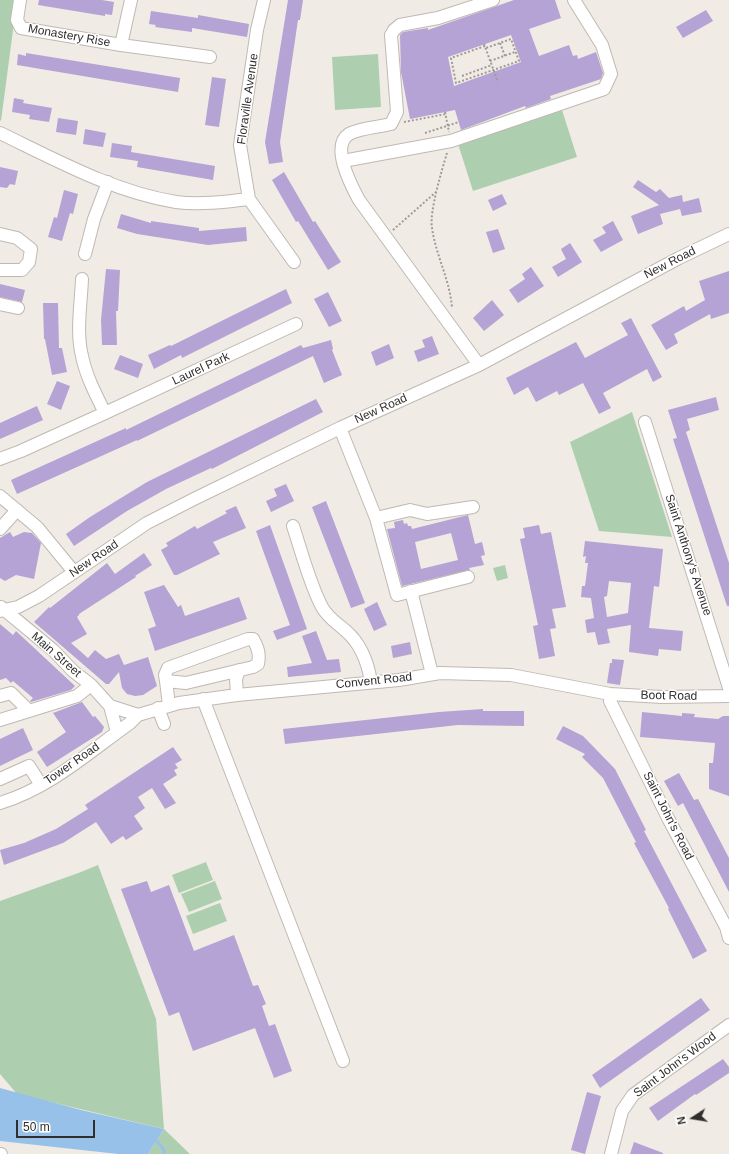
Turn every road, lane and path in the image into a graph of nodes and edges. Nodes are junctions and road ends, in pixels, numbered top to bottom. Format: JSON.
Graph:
{"nodes":[{"id":1,"x":20,"y":0,"type":"edge"},
{"id":2,"x":131,"y":0,"type":"edge"},
{"id":3,"x":264,"y":0,"type":"edge"},
{"id":4,"x":493,"y":0,"type":"edge"},
{"id":5,"x":574,"y":0,"type":"edge"},
{"id":6,"x":500,"y":43,"type":"junction"},
{"id":7,"x":121,"y":45,"type":"junction"},
{"id":8,"x":485,"y":46,"type":"junction"},
{"id":9,"x":516,"y":52,"type":"junction"},
{"id":10,"x":505,"y":56,"type":"junction"},
{"id":11,"x":210,"y":57,"type":"dead end"},
{"id":12,"x":490,"y":61,"type":"junction"},
{"id":13,"x":492,"y":65,"type":"junction"},
{"id":14,"x":494,"y":70,"type":"junction"},
{"id":15,"x":462,"y":76,"type":"dead end"},
{"id":16,"x":498,"y":82,"type":"dead end"},
{"id":17,"x":459,"y":122,"type":"dead end"},
{"id":18,"x":391,"y":124,"type":"junction"},
{"id":19,"x":448,"y":126,"type":"junction"},
{"id":20,"x":0,"y":133,"type":"edge"},
{"id":21,"x":425,"y":133,"type":"dead end"},
{"id":22,"x":451,"y":141,"type":"junction"},
{"id":23,"x":343,"y":161,"type":"junction"},
{"id":24,"x":108,"y":182,"type":"junction"},
{"id":25,"x":437,"y":191,"type":"junction"},
{"id":26,"x":249,"y":199,"type":"junction"},
{"id":27,"x":0,"y":234,"type":"edge"},
{"id":28,"x":729,"y":234,"type":"edge"},
{"id":29,"x":385,"y":237,"type":"junction"},
{"id":30,"x":85,"y":254,"type":"dead end"},
{"id":31,"x":294,"y":262,"type":"dead end"},
{"id":32,"x":0,"y":270,"type":"edge"},
{"id":33,"x":82,"y":279,"type":"dead end"},
{"id":34,"x":0,"y":304,"type":"edge"},
{"id":35,"x":18,"y":308,"type":"dead end"},
{"id":36,"x":296,"y":324,"type":"dead end"},
{"id":37,"x":453,"y":328,"type":"junction"},
{"id":38,"x":479,"y":365,"type":"junction"},
{"id":39,"x":105,"y":413,"type":"junction"},
{"id":40,"x":645,"y":422,"type":"dead end"},
{"id":41,"x":340,"y":428,"type":"junction"},
{"id":42,"x":0,"y":459,"type":"edge"},
{"id":43,"x":0,"y":496,"type":"edge"},
{"id":44,"x":473,"y":507,"type":"dead end"},
{"id":45,"x":17,"y":510,"type":"junction"},
{"id":46,"x":376,"y":518,"type":"junction"},
{"id":47,"x":293,"y":526,"type":"dead end"},
{"id":48,"x":0,"y":529,"type":"edge"},
{"id":49,"x":74,"y":572,"type":"junction"},
{"id":50,"x":468,"y":577,"type":"dead end"},
{"id":51,"x":411,"y":591,"type":"junction"},
{"id":52,"x":39,"y":596,"type":"junction"},
{"id":53,"x":4,"y":611,"type":"edge"},
{"id":54,"x":22,"y":626,"type":"junction"},
{"id":55,"x":239,"y":670,"type":"junction"},
{"id":56,"x":432,"y":674,"type":"junction"},
{"id":57,"x":166,"y":681,"type":"junction"},
{"id":58,"x":371,"y":682,"type":"junction"},
{"id":59,"x":91,"y":685,"type":"junction"},
{"id":60,"x":729,"y":688,"type":"edge"},
{"id":61,"x":610,"y":694,"type":"junction"},
{"id":62,"x":237,"y":695,"type":"junction"},
{"id":63,"x":0,"y":696,"type":"edge"},
{"id":64,"x":729,"y":696,"type":"edge"},
{"id":65,"x":203,"y":699,"type":"junction"},
{"id":66,"x":110,"y":706,"type":"junction"},
{"id":67,"x":164,"y":707,"type":"junction"},
{"id":68,"x":29,"y":711,"type":"junction"},
{"id":69,"x":138,"y":714,"type":"junction"},
{"id":70,"x":0,"y":720,"type":"edge"},
{"id":71,"x":164,"y":724,"type":"dead end"},
{"id":72,"x":117,"y":732,"type":"junction"},
{"id":73,"x":0,"y":779,"type":"edge"},
{"id":74,"x":41,"y":785,"type":"junction"},
{"id":75,"x":0,"y":803,"type":"edge"},
{"id":76,"x":728,"y":930,"type":"edge"},
{"id":77,"x":729,"y":1025,"type":"edge"},
{"id":78,"x":343,"y":1061,"type":"dead end"},
{"id":79,"x":611,"y":1154,"type":"edge"}],
"edges":[{"from":1,"to":7,"type":"street","name":"Monastery Rise"},
{"from":2,"to":7,"type":"street","name":"Monastery Rise"},
{"from":3,"to":26,"type":"street","name":"Floraville Avenue"},
{"from":4,"to":18,"type":"street"},
{"from":5,"to":22,"type":"street"},
{"from":6,"to":8,"type":"path"},
{"from":6,"to":9,"type":"path"},
{"from":6,"to":10,"type":"path"},
{"from":7,"to":11,"type":"street","name":"Monastery Rise"},
{"from":8,"to":12,"type":"path"},
{"from":8,"to":14,"type":"path"},
{"from":9,"to":10,"type":"path"},
{"from":9,"to":14,"type":"path"},
{"from":10,"to":12,"type":"path"},
{"from":12,"to":13,"type":"path"},
{"from":13,"to":14,"type":"path"},
{"from":13,"to":15,"type":"path"},
{"from":14,"to":16,"type":"path"},
{"from":17,"to":19,"type":"path"},
{"from":18,"to":19,"type":"path"},
{"from":18,"to":23,"type":"street"},
{"from":19,"to":21,"type":"path"},
{"from":19,"to":22,"type":"path"},
{"from":20,"to":24,"type":"street"},
{"from":22,"to":23,"type":"street"},
{"from":22,"to":25,"type":"path"},
{"from":23,"to":29,"type":"street"},
{"from":24,"to":26,"type":"street"},
{"from":24,"to":30,"type":"street"},
{"from":25,"to":29,"type":"path"},
{"from":25,"to":37,"type":"path"},
{"from":26,"to":31,"type":"street","name":"Floraville Avenue"},
{"from":27,"to":32,"type":"street"},
{"from":28,"to":38,"type":"street","name":"New Road"},
{"from":29,"to":37,"type":"street"},
{"from":33,"to":39,"type":"street"},
{"from":34,"to":35,"type":"street"},
{"from":36,"to":39,"type":"street","name":"Laurel Park"},
{"from":37,"to":38,"type":"street"},
{"from":38,"to":41,"type":"street","name":"New Road"},
{"from":39,"to":42,"type":"street","name":"Laurel Park"},
{"from":40,"to":60,"type":"street","name":"Saint Anthony's Avenue"},
{"from":41,"to":46,"type":"street"},
{"from":41,"to":49,"type":"street","name":"New Road"},
{"from":43,"to":45,"type":"street"},
{"from":44,"to":46,"type":"street"},
{"from":45,"to":48,"type":"street"},
{"from":45,"to":49,"type":"street"},
{"from":46,"to":51,"type":"street"},
{"from":47,"to":58,"type":"street"},
{"from":49,"to":52,"type":"street","name":"New Road"},
{"from":50,"to":51,"type":"street"},
{"from":51,"to":56,"type":"street"},
{"from":52,"to":53,"type":"street","name":"New Road"},
{"from":52,"to":54,"type":"street","name":"New Road"},
{"from":53,"to":54,"type":"street","name":"Main Street"},
{"from":54,"to":59,"type":"street","name":"Main Street"},
{"from":55,"to":57,"type":"street"},
{"from":55,"to":57,"type":"street"},
{"from":55,"to":62,"type":"street"},
{"from":56,"to":58,"type":"street","name":"Convent Road"},
{"from":56,"to":61,"type":"street","name":"Convent Road"},
{"from":57,"to":67,"type":"street"},
{"from":58,"to":62,"type":"street","name":"Convent Road"},
{"from":59,"to":66,"type":"street","name":"Main Street"},
{"from":59,"to":68,"type":"street"},
{"from":61,"to":64,"type":"street","name":"Boot Road"},
{"from":61,"to":76,"type":"street","name":"Saint John's Road"},
{"from":62,"to":65,"type":"street","name":"Convent Road"},
{"from":63,"to":68,"type":"street"},
{"from":65,"to":67,"type":"street","name":"Convent Road"},
{"from":65,"to":78,"type":"street"},
{"from":66,"to":69,"type":"street"},
{"from":66,"to":72,"type":"street","name":"Main Street"},
{"from":67,"to":69,"type":"street","name":"Convent Road"},
{"from":67,"to":71,"type":"street"},
{"from":68,"to":70,"type":"street"},
{"from":69,"to":72,"type":"street","name":"Tower Road"},
{"from":72,"to":74,"type":"street","name":"Tower Road"},
{"from":73,"to":74,"type":"street"},
{"from":74,"to":75,"type":"street","name":"Tower Road"},
{"from":77,"to":79,"type":"street","name":"Saint John's Wood"}]}
